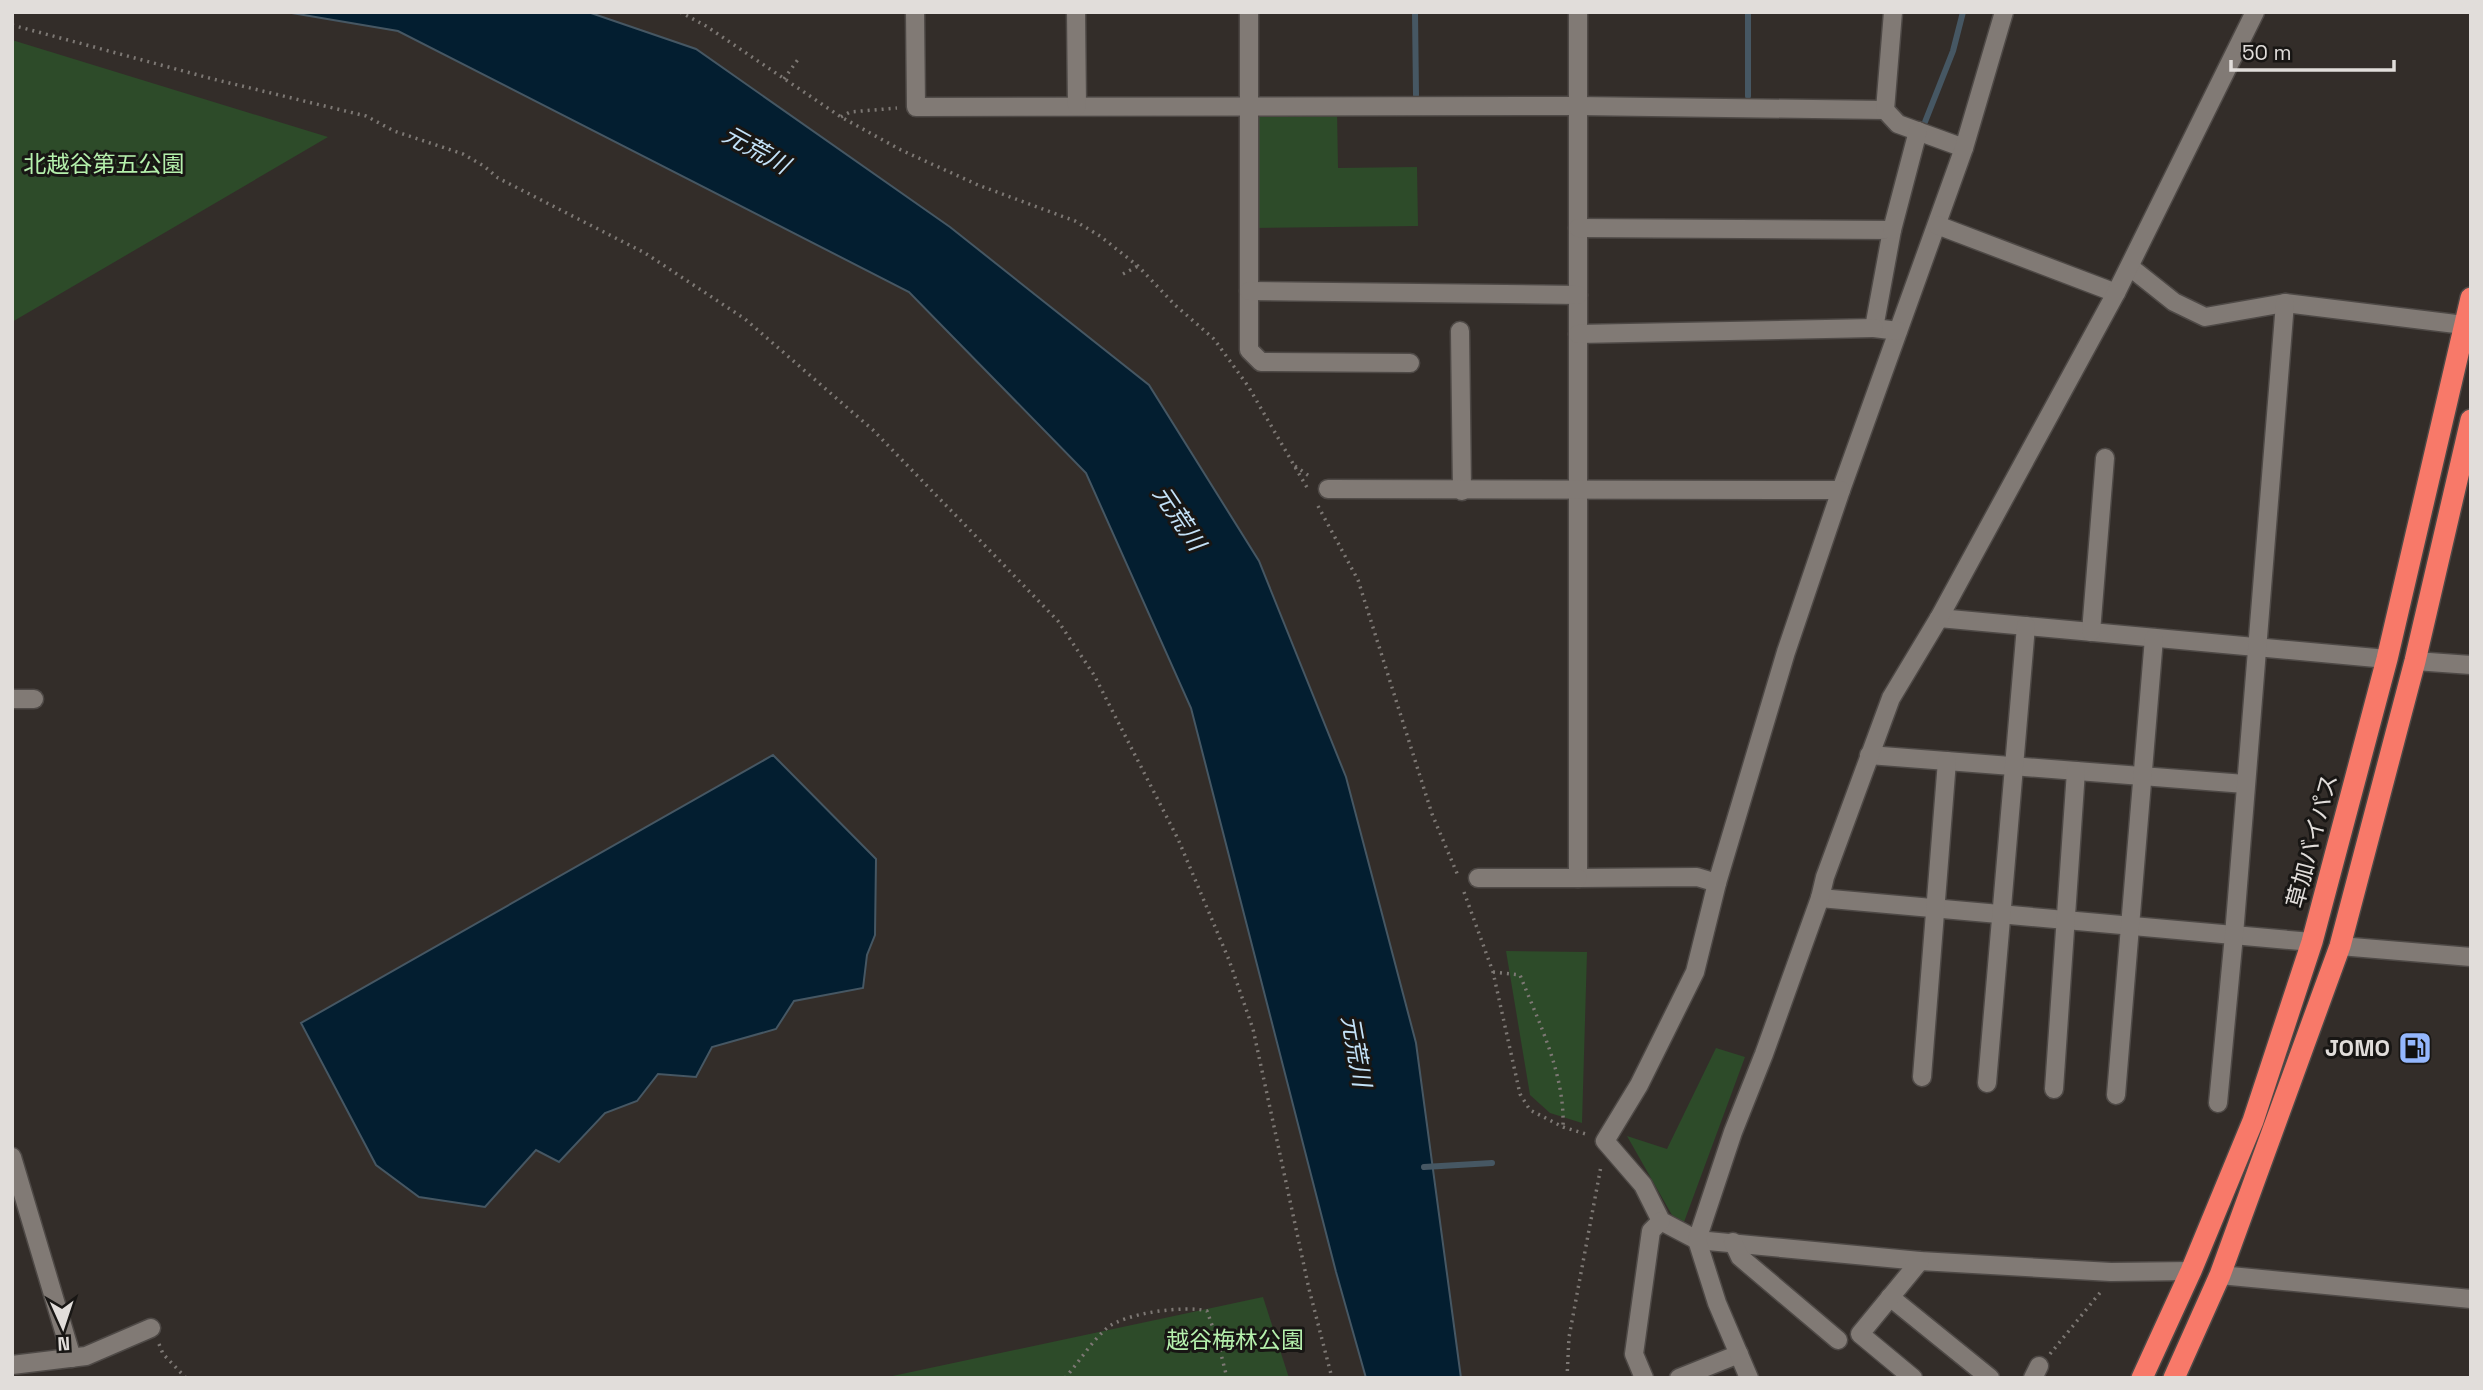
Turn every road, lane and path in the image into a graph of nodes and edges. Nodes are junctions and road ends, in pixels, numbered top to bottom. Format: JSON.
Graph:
{"nodes":[{"id":1,"x":680,"y":12,"type":"edge"},
{"id":2,"x":915,"y":12,"type":"edge"},
{"id":3,"x":1076,"y":12,"type":"edge"},
{"id":4,"x":1249,"y":12,"type":"edge"},
{"id":5,"x":1578,"y":12,"type":"edge"},
{"id":6,"x":1893,"y":12,"type":"edge"},
{"id":7,"x":2004,"y":12,"type":"edge"},
{"id":8,"x":2255,"y":12,"type":"edge"},
{"id":9,"x":12,"y":25,"type":"edge"},
{"id":10,"x":799,"y":58,"type":"dead end"},
{"id":11,"x":784,"y":79,"type":"junction"},
{"id":12,"x":1249,"y":105,"type":"junction"},
{"id":13,"x":1077,"y":106,"type":"junction"},
{"id":14,"x":1578,"y":106,"type":"junction"},
{"id":15,"x":916,"y":107,"type":"junction"},
{"id":16,"x":1885,"y":110,"type":"junction"},
{"id":17,"x":841,"y":117,"type":"junction"},
{"id":18,"x":1918,"y":131,"type":"junction"},
{"id":19,"x":1964,"y":148,"type":"junction"},
{"id":20,"x":1937,"y":225,"type":"junction"},
{"id":21,"x":1578,"y":228,"type":"junction"},
{"id":22,"x":1892,"y":230,"type":"junction"},
{"id":23,"x":1138,"y":265,"type":"junction"},
{"id":24,"x":2130,"y":267,"type":"junction"},
{"id":25,"x":1123,"y":274,"type":"dead end"},
{"id":26,"x":1249,"y":291,"type":"junction"},
{"id":27,"x":2116,"y":293,"type":"junction"},
{"id":28,"x":1578,"y":295,"type":"junction"},
{"id":29,"x":2471,"y":298,"type":"edge"},
{"id":30,"x":2285,"y":303,"type":"junction"},
{"id":31,"x":2464,"y":325,"type":"junction"},
{"id":32,"x":1874,"y":328,"type":"junction"},
{"id":33,"x":1460,"y":331,"type":"dead end"},
{"id":34,"x":1898,"y":331,"type":"junction"},
{"id":35,"x":1578,"y":334,"type":"junction"},
{"id":36,"x":1410,"y":363,"type":"dead end"},
{"id":37,"x":2471,"y":420,"type":"edge"},
{"id":38,"x":2105,"y":458,"type":"dead end"},
{"id":39,"x":1328,"y":489,"type":"dead end"},
{"id":40,"x":1841,"y":490,"type":"junction"},
{"id":41,"x":1462,"y":491,"type":"junction"},
{"id":42,"x":1578,"y":491,"type":"junction"},
{"id":43,"x":1939,"y":618,"type":"junction"},
{"id":44,"x":2026,"y":626,"type":"junction"},
{"id":45,"x":2091,"y":632,"type":"junction"},
{"id":46,"x":2154,"y":638,"type":"junction"},
{"id":47,"x":2256,"y":647,"type":"junction"},
{"id":48,"x":2387,"y":659,"type":"junction"},
{"id":49,"x":2415,"y":661,"type":"junction"},
{"id":50,"x":2471,"y":665,"type":"edge"},
{"id":51,"x":12,"y":699,"type":"edge"},
{"id":52,"x":34,"y":699,"type":"dead end"},
{"id":53,"x":1869,"y":755,"type":"junction"},
{"id":54,"x":1947,"y":761,"type":"junction"},
{"id":55,"x":2014,"y":766,"type":"junction"},
{"id":56,"x":2077,"y":771,"type":"junction"},
{"id":57,"x":2143,"y":776,"type":"junction"},
{"id":58,"x":2245,"y":784,"type":"junction"},
{"id":59,"x":1478,"y":877,"type":"dead end"},
{"id":60,"x":1578,"y":878,"type":"junction"},
{"id":61,"x":1717,"y":883,"type":"junction"},
{"id":62,"x":1820,"y":898,"type":"junction"},
{"id":63,"x":1936,"y":908,"type":"junction"},
{"id":64,"x":2001,"y":914,"type":"junction"},
{"id":65,"x":2066,"y":920,"type":"junction"},
{"id":66,"x":2130,"y":925,"type":"junction"},
{"id":67,"x":2234,"y":935,"type":"junction"},
{"id":68,"x":2312,"y":942,"type":"junction"},
{"id":69,"x":2340,"y":946,"type":"junction"},
{"id":70,"x":2471,"y":957,"type":"edge"},
{"id":71,"x":1493,"y":972,"type":"junction"},
{"id":72,"x":1922,"y":1077,"type":"dead end"},
{"id":73,"x":1987,"y":1083,"type":"dead end"},
{"id":74,"x":2054,"y":1089,"type":"dead end"},
{"id":75,"x":2116,"y":1095,"type":"dead end"},
{"id":76,"x":2218,"y":1103,"type":"dead end"},
{"id":77,"x":1563,"y":1127,"type":"junction"},
{"id":78,"x":1605,"y":1141,"type":"junction"},
{"id":79,"x":12,"y":1157,"type":"edge"},
{"id":80,"x":1661,"y":1221,"type":"junction"},
{"id":81,"x":1697,"y":1240,"type":"junction"},
{"id":82,"x":1733,"y":1242,"type":"junction"},
{"id":83,"x":1920,"y":1261,"type":"junction"},
{"id":84,"x":2191,"y":1271,"type":"junction"},
{"id":85,"x":2111,"y":1272,"type":"junction"},
{"id":86,"x":2220,"y":1275,"type":"junction"},
{"id":87,"x":1890,"y":1297,"type":"junction"},
{"id":88,"x":2471,"y":1299,"type":"edge"},
{"id":89,"x":151,"y":1328,"type":"joint"},
{"id":90,"x":1838,"y":1340,"type":"dead end"},
{"id":91,"x":1739,"y":1354,"type":"junction"},
{"id":92,"x":72,"y":1358,"type":"junction"},
{"id":93,"x":12,"y":1365,"type":"edge"},
{"id":94,"x":2036,"y":1372,"type":"edge"},
{"id":95,"x":186,"y":1378,"type":"edge"},
{"id":96,"x":1065,"y":1378,"type":"edge"},
{"id":97,"x":1227,"y":1378,"type":"edge"},
{"id":98,"x":1332,"y":1378,"type":"edge"},
{"id":99,"x":1567,"y":1378,"type":"edge"},
{"id":100,"x":1644,"y":1378,"type":"edge"},
{"id":101,"x":1679,"y":1378,"type":"edge"},
{"id":102,"x":1749,"y":1378,"type":"edge"},
{"id":103,"x":1913,"y":1378,"type":"edge"},
{"id":104,"x":1990,"y":1378,"type":"edge"},
{"id":105,"x":2142,"y":1378,"type":"edge"},
{"id":106,"x":2175,"y":1378,"type":"edge"}],
"edges":[{"from":1,"to":11,"type":"path"},
{"from":2,"to":15,"type":"street"},
{"from":3,"to":13,"type":"street"},
{"from":4,"to":12,"type":"street"},
{"from":5,"to":14,"type":"street"},
{"from":6,"to":16,"type":"street"},
{"from":7,"to":19,"type":"street"},
{"from":8,"to":24,"type":"street"},
{"from":9,"to":98,"type":"path"},
{"from":10,"to":11,"type":"path"},
{"from":11,"to":17,"type":"path"},
{"from":12,"to":13,"type":"street"},
{"from":12,"to":14,"type":"street"},
{"from":12,"to":26,"type":"street"},
{"from":13,"to":15,"type":"street"},
{"from":14,"to":16,"type":"street"},
{"from":14,"to":21,"type":"street"},
{"from":15,"to":17,"type":"path"},
{"from":16,"to":18,"type":"street"},
{"from":17,"to":23,"type":"path"},
{"from":18,"to":19,"type":"street"},
{"from":18,"to":22,"type":"street"},
{"from":19,"to":20,"type":"street"},
{"from":20,"to":27,"type":"street"},
{"from":20,"to":34,"type":"street"},
{"from":21,"to":22,"type":"street"},
{"from":21,"to":28,"type":"street"},
{"from":22,"to":32,"type":"street"},
{"from":23,"to":25,"type":"path"},
{"from":23,"to":71,"type":"path"},
{"from":24,"to":27,"type":"street"},
{"from":24,"to":30,"type":"street"},
{"from":26,"to":28,"type":"street"},
{"from":26,"to":36,"type":"street"},
{"from":27,"to":43,"type":"street"},
{"from":28,"to":35,"type":"street"},
{"from":29,"to":31,"type":"highway","name":"草加バイパス"},
{"from":30,"to":31,"type":"street"},
{"from":30,"to":47,"type":"street"},
{"from":31,"to":48,"type":"highway","name":"草加バイパス"},
{"from":32,"to":34,"type":"street"},
{"from":32,"to":35,"type":"street"},
{"from":33,"to":41,"type":"street"},
{"from":34,"to":40,"type":"street"},
{"from":35,"to":42,"type":"street"},
{"from":37,"to":49,"type":"highway"},
{"from":38,"to":45,"type":"street"},
{"from":39,"to":41,"type":"street"},
{"from":40,"to":42,"type":"street"},
{"from":40,"to":61,"type":"street"},
{"from":41,"to":42,"type":"street"},
{"from":42,"to":60,"type":"street"},
{"from":43,"to":44,"type":"street"},
{"from":43,"to":53,"type":"street"},
{"from":44,"to":45,"type":"street"},
{"from":44,"to":55,"type":"street"},
{"from":45,"to":46,"type":"street"},
{"from":46,"to":47,"type":"street"},
{"from":46,"to":57,"type":"street"},
{"from":47,"to":48,"type":"street"},
{"from":47,"to":58,"type":"street"},
{"from":48,"to":68,"type":"highway","name":"草加バイパス"},
{"from":49,"to":50,"type":"street"},
{"from":49,"to":69,"type":"highway"},
{"from":51,"to":52,"type":"street"},
{"from":53,"to":54,"type":"street"},
{"from":53,"to":62,"type":"street"},
{"from":54,"to":55,"type":"street"},
{"from":54,"to":63,"type":"street"},
{"from":55,"to":56,"type":"street"},
{"from":55,"to":64,"type":"street"},
{"from":56,"to":57,"type":"street"},
{"from":56,"to":65,"type":"street"},
{"from":57,"to":58,"type":"street"},
{"from":57,"to":66,"type":"street"},
{"from":58,"to":67,"type":"street"},
{"from":59,"to":60,"type":"street"},
{"from":60,"to":61,"type":"street"},
{"from":61,"to":78,"type":"street"},
{"from":62,"to":63,"type":"street"},
{"from":62,"to":81,"type":"street"},
{"from":63,"to":64,"type":"street"},
{"from":63,"to":72,"type":"street"},
{"from":64,"to":65,"type":"street"},
{"from":64,"to":73,"type":"street"},
{"from":65,"to":66,"type":"street"},
{"from":65,"to":74,"type":"street"},
{"from":66,"to":67,"type":"street"},
{"from":66,"to":75,"type":"street"},
{"from":67,"to":68,"type":"street"},
{"from":67,"to":76,"type":"street"},
{"from":68,"to":84,"type":"highway","name":"草加バイパス"},
{"from":69,"to":70,"type":"street"},
{"from":69,"to":86,"type":"highway"},
{"from":71,"to":77,"type":"path"},
{"from":71,"to":77,"type":"path"},
{"from":77,"to":78,"type":"path"},
{"from":78,"to":80,"type":"street"},
{"from":78,"to":99,"type":"path"},
{"from":79,"to":92,"type":"street"},
{"from":80,"to":81,"type":"street"},
{"from":80,"to":100,"type":"street"},
{"from":81,"to":82,"type":"street"},
{"from":81,"to":91,"type":"street"},
{"from":82,"to":83,"type":"street"},
{"from":82,"to":90,"type":"street"},
{"from":83,"to":85,"type":"street"},
{"from":83,"to":87,"type":"street"},
{"from":84,"to":85,"type":"street"},
{"from":84,"to":105,"type":"highway","name":"草加バイパス"},
{"from":85,"to":94,"type":"path"},
{"from":86,"to":88,"type":"street"},
{"from":86,"to":106,"type":"highway"},
{"from":87,"to":103,"type":"street"},
{"from":87,"to":104,"type":"street"},
{"from":89,"to":92,"type":"street"},
{"from":89,"to":95,"type":"path"},
{"from":91,"to":101,"type":"street"},
{"from":91,"to":102,"type":"street"},
{"from":92,"to":93,"type":"street"},
{"from":96,"to":97,"type":"path"}]}
